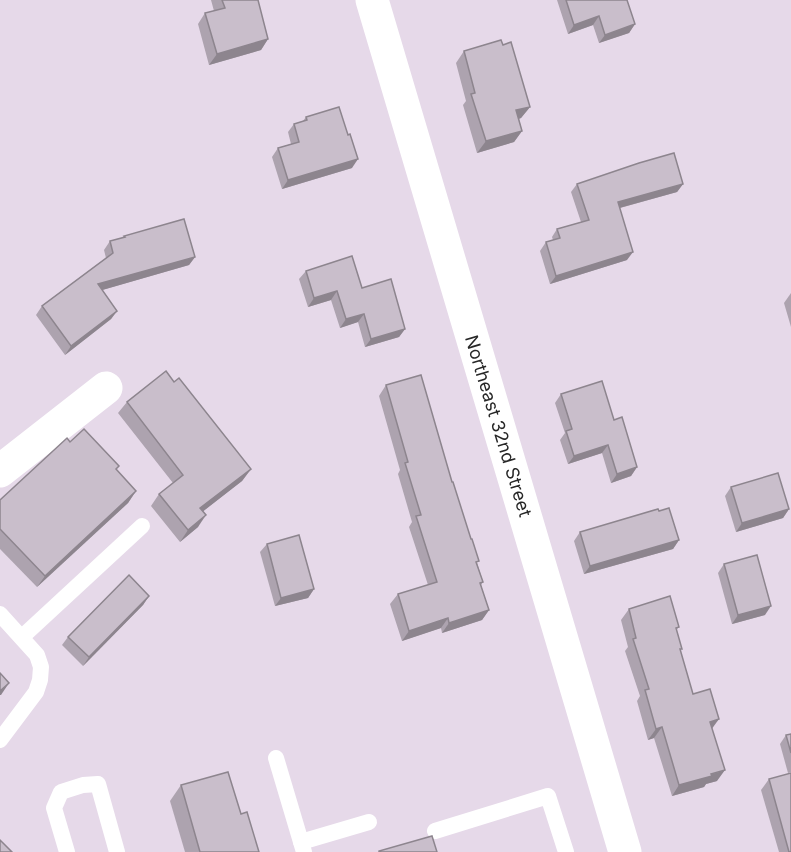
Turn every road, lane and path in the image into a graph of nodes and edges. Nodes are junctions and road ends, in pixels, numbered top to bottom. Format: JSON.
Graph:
{"nodes":[{"id":1,"x":372,"y":0,"type":"edge"},
{"id":2,"x":106,"y":388,"type":"dead end"},
{"id":3,"x":0,"y":471,"type":"edge"},
{"id":4,"x":142,"y":526,"type":"dead end"},
{"id":5,"x":0,"y":614,"type":"edge"},
{"id":6,"x":22,"y":637,"type":"junction"},
{"id":7,"x":0,"y":740,"type":"edge"},
{"id":8,"x":276,"y":758,"type":"dead end"},
{"id":9,"x":369,"y":822,"type":"dead end"},
{"id":10,"x":435,"y":831,"type":"dead end"},
{"id":11,"x":303,"y":847,"type":"edge"},
{"id":12,"x":67,"y":852,"type":"edge"},
{"id":13,"x":117,"y":852,"type":"edge"},
{"id":14,"x":566,"y":852,"type":"edge"},
{"id":15,"x":625,"y":852,"type":"edge"}],
"edges":[{"from":1,"to":15,"type":"street","name":"Northeast 32nd Street"},
{"from":2,"to":3,"type":"street"},
{"from":4,"to":6,"type":"lane"},
{"from":5,"to":6,"type":"lane"},
{"from":6,"to":7,"type":"lane"},
{"from":8,"to":11,"type":"lane"},
{"from":9,"to":11,"type":"lane"},
{"from":10,"to":14,"type":"lane"},
{"from":12,"to":13,"type":"lane"}]}
